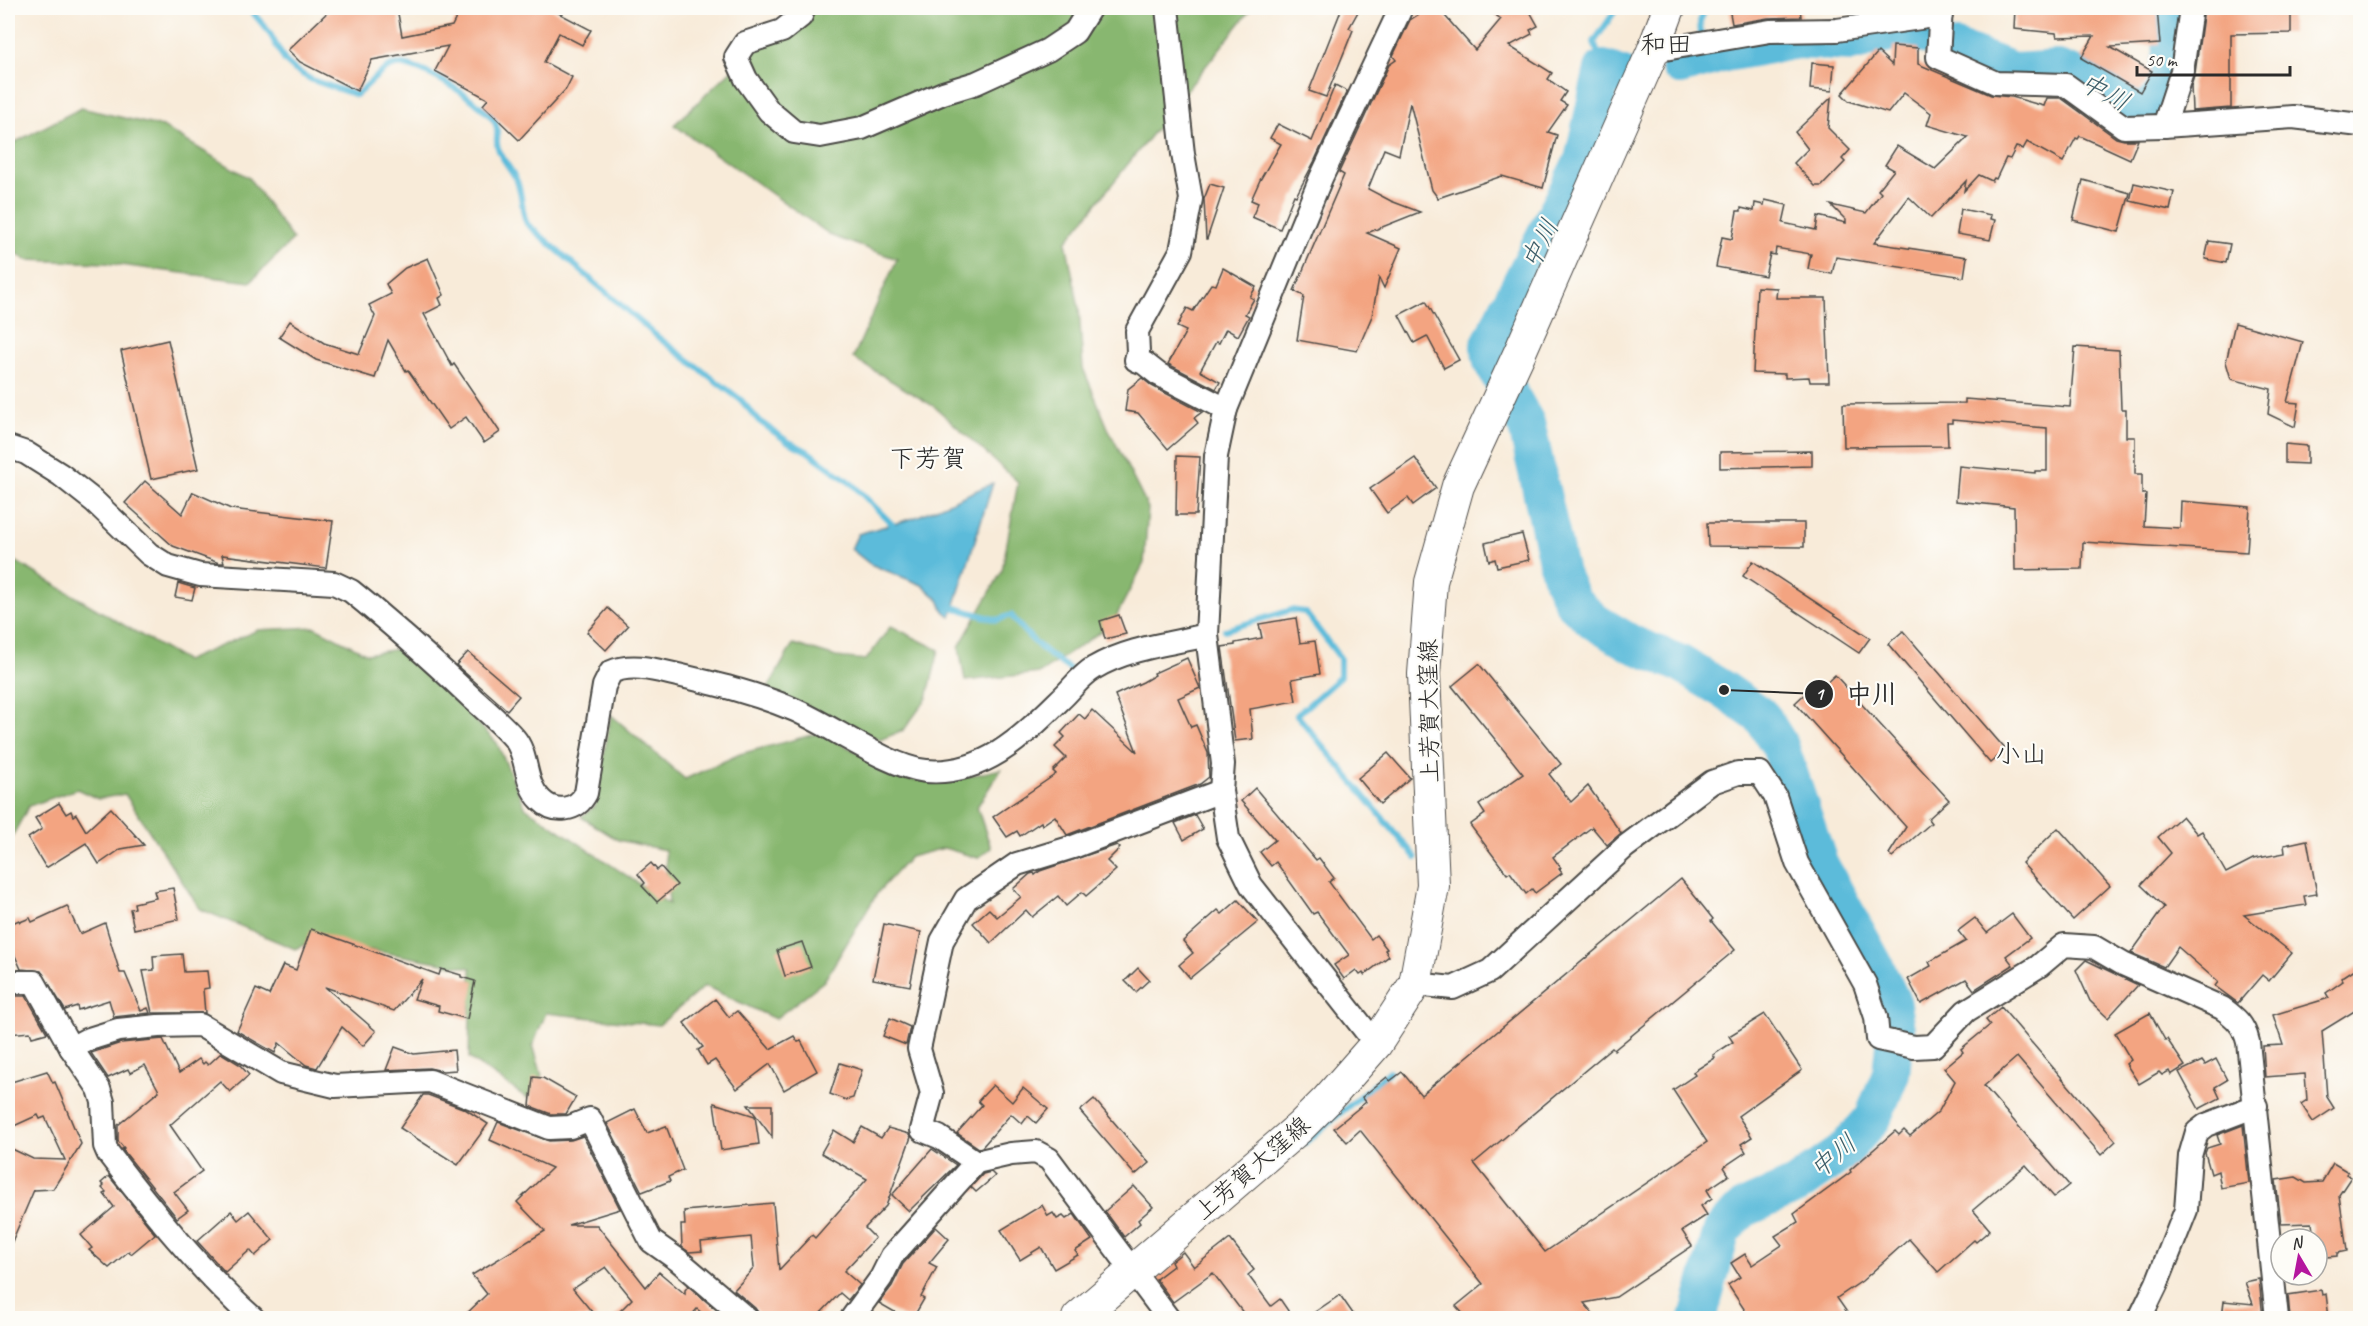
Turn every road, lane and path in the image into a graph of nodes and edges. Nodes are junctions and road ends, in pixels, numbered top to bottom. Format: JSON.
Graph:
{"nodes":[{"id":1,"x":804,"y":8,"type":"edge"},
{"id":2,"x":1090,"y":8,"type":"edge"},
{"id":3,"x":1167,"y":8,"type":"edge"},
{"id":4,"x":1401,"y":8,"type":"edge"},
{"id":5,"x":1670,"y":8,"type":"edge"},
{"id":6,"x":2191,"y":8,"type":"edge"},
{"id":7,"x":1941,"y":11,"type":"edge"},
{"id":8,"x":1653,"y":51,"type":"junction"},
{"id":9,"x":2361,"y":125,"type":"edge"},
{"id":10,"x":2164,"y":126,"type":"junction"},
{"id":11,"x":1226,"y":409,"type":"junction"},
{"id":12,"x":8,"y":447,"type":"edge"},
{"id":13,"x":1207,"y":635,"type":"junction"},
{"id":14,"x":1221,"y":791,"type":"junction"},
{"id":15,"x":8,"y":982,"type":"edge"},
{"id":16,"x":1414,"y":984,"type":"junction"},
{"id":17,"x":1376,"y":1044,"type":"junction"},
{"id":18,"x":76,"y":1045,"type":"junction"},
{"id":19,"x":2256,"y":1106,"type":"junction"},
{"id":20,"x":976,"y":1162,"type":"junction"},
{"id":21,"x":1133,"y":1271,"type":"junction"},
{"id":22,"x":253,"y":1318,"type":"edge"},
{"id":23,"x":746,"y":1318,"type":"edge"},
{"id":24,"x":852,"y":1318,"type":"edge"},
{"id":25,"x":1078,"y":1318,"type":"edge"},
{"id":26,"x":1168,"y":1318,"type":"edge"},
{"id":27,"x":2139,"y":1318,"type":"edge"},
{"id":28,"x":2277,"y":1318,"type":"edge"}],
"edges":[{"from":1,"to":2,"type":"street"},
{"from":3,"to":11,"type":"street"},
{"from":4,"to":11,"type":"street"},
{"from":5,"to":8,"type":"main road","name":"上芳賀大窪線"},
{"from":6,"to":10,"type":"street"},
{"from":7,"to":8,"type":"street"},
{"from":7,"to":10,"type":"street"},
{"from":8,"to":16,"type":"main road","name":"上芳賀大窪線"},
{"from":9,"to":10,"type":"street"},
{"from":11,"to":13,"type":"street"},
{"from":12,"to":13,"type":"street"},
{"from":13,"to":14,"type":"street"},
{"from":14,"to":17,"type":"street"},
{"from":14,"to":20,"type":"street"},
{"from":15,"to":18,"type":"street"},
{"from":16,"to":17,"type":"main road","name":"上芳賀大窪線"},
{"from":16,"to":19,"type":"street"},
{"from":17,"to":21,"type":"main road","name":"上芳賀大窪線"},
{"from":18,"to":22,"type":"street"},
{"from":18,"to":23,"type":"street"},
{"from":19,"to":27,"type":"street"},
{"from":19,"to":28,"type":"street"},
{"from":20,"to":21,"type":"street"},
{"from":20,"to":24,"type":"street"},
{"from":21,"to":25,"type":"main road","name":"上芳賀大窪線"},
{"from":21,"to":26,"type":"street"}]}
